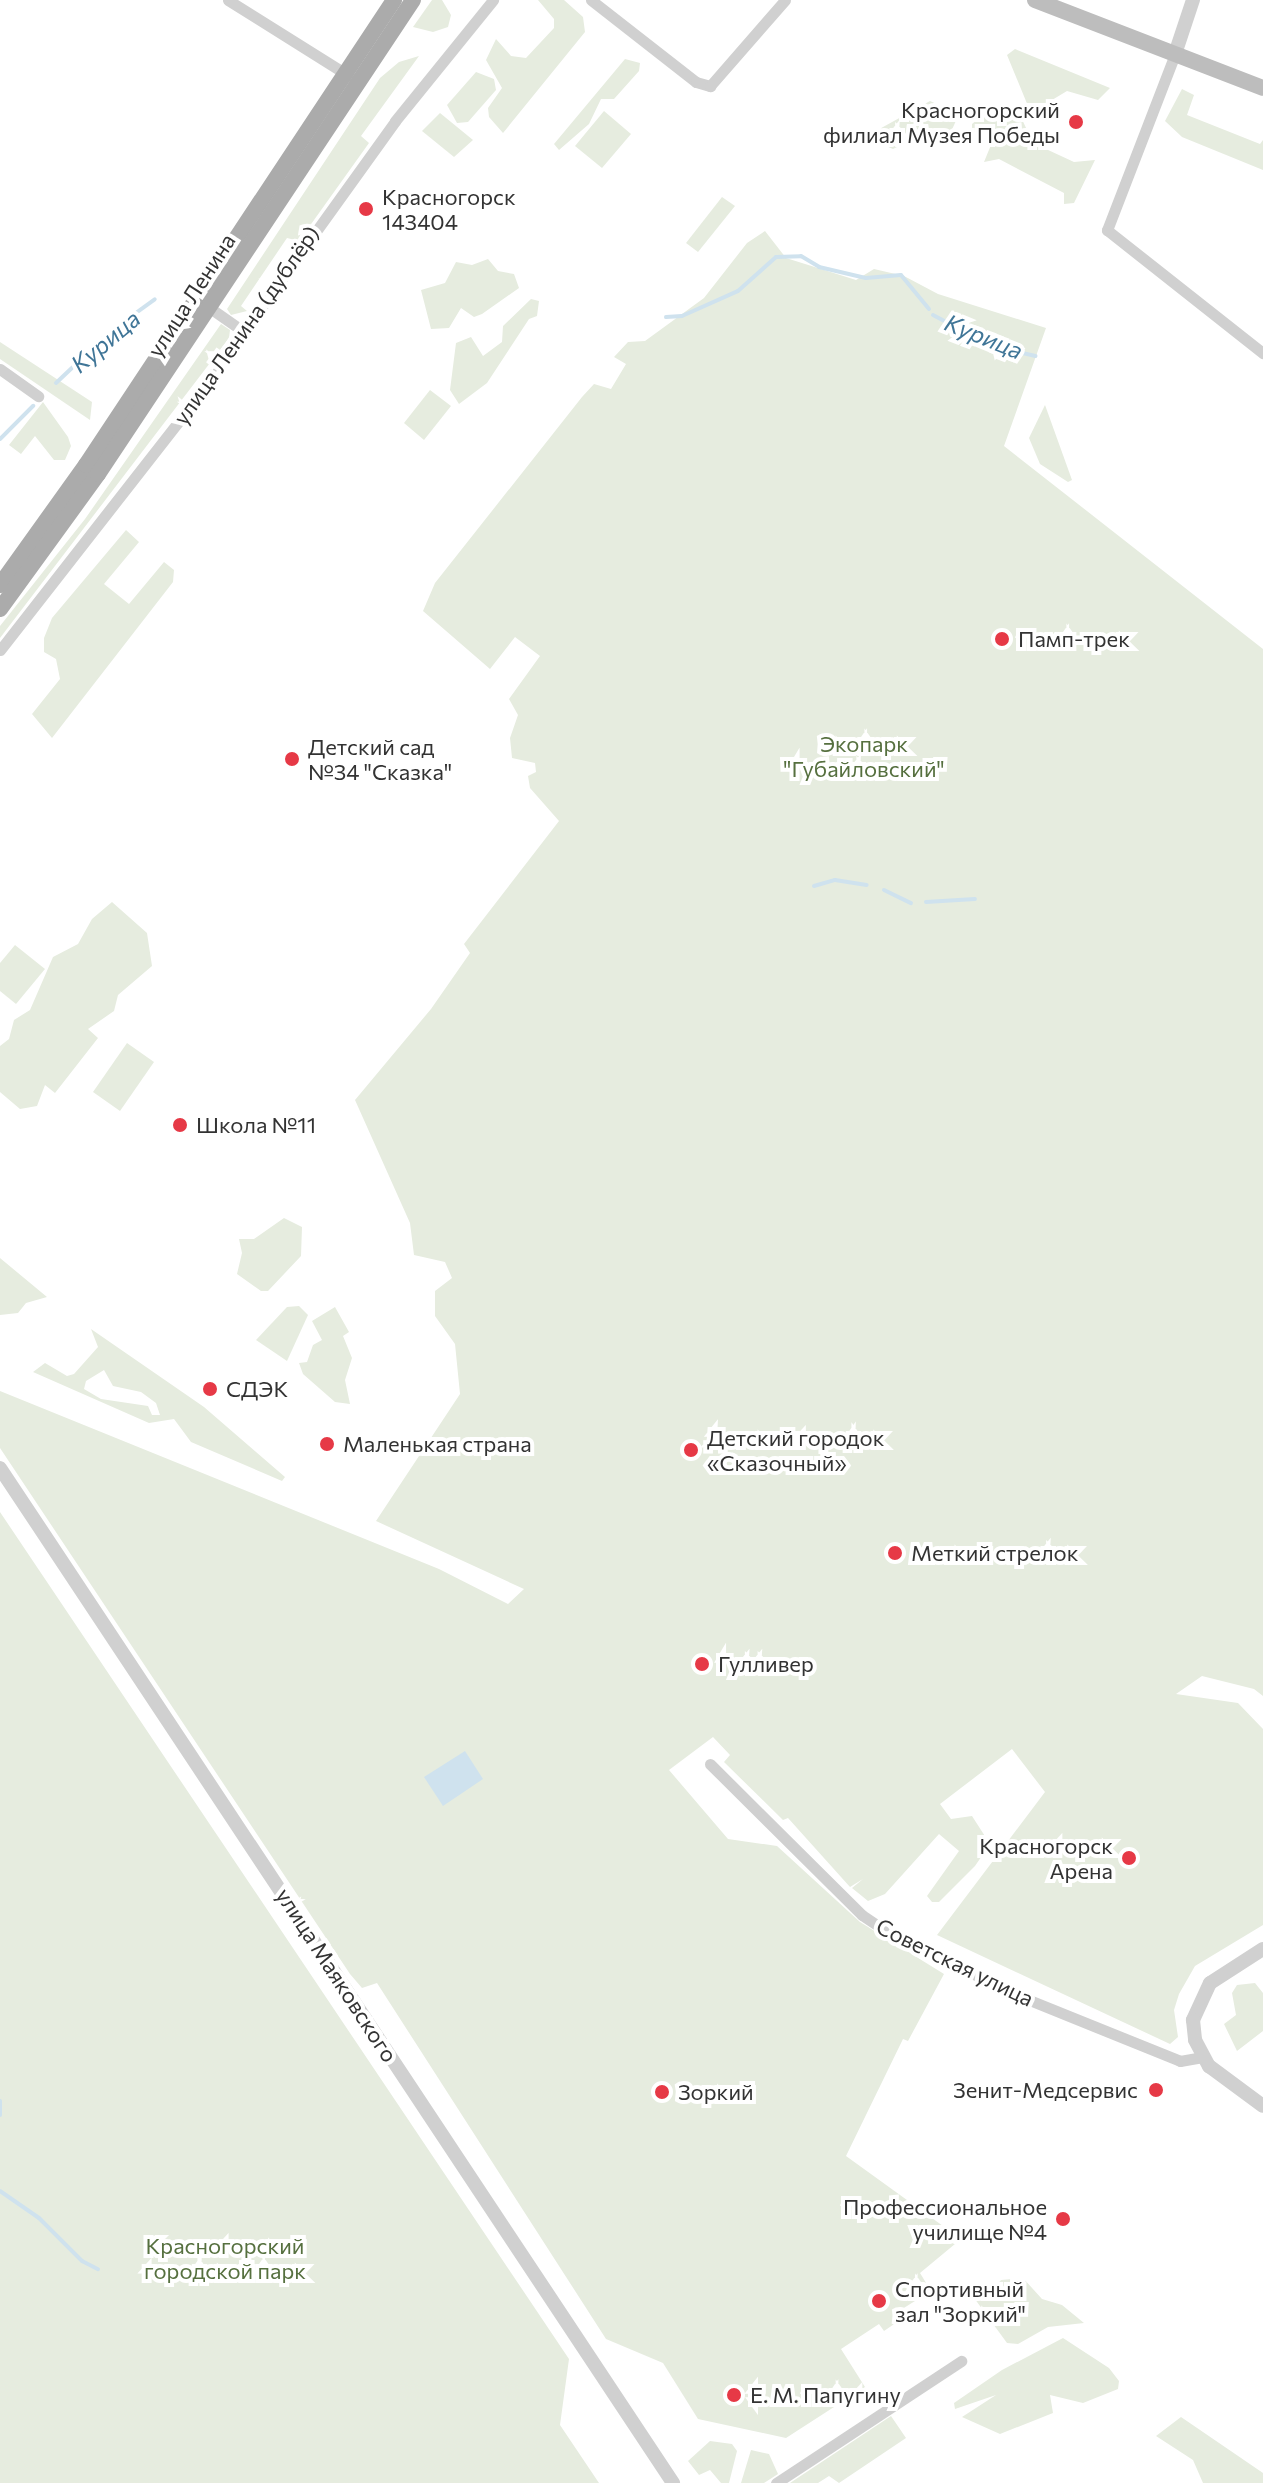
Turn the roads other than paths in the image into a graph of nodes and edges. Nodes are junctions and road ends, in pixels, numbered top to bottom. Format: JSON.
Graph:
{"nodes":[{"id":1,"x":228,"y":0,"type":"edge"},
{"id":2,"x":394,"y":0,"type":"edge"},
{"id":3,"x":413,"y":0,"type":"edge"},
{"id":4,"x":493,"y":0,"type":"edge"},
{"id":5,"x":591,"y":0,"type":"edge"},
{"id":6,"x":785,"y":0,"type":"edge"},
{"id":7,"x":1035,"y":0,"type":"edge"},
{"id":8,"x":1193,"y":0,"type":"edge"},
{"id":9,"x":1175,"y":54,"type":"junction"},
{"id":10,"x":351,"y":77,"type":"junction"},
{"id":11,"x":1263,"y":88,"type":"edge"},
{"id":12,"x":210,"y":308,"type":"junction"},
{"id":13,"x":243,"y":331,"type":"junction"},
{"id":14,"x":1263,"y":353,"type":"edge"},
{"id":15,"x":0,"y":369,"type":"edge"},
{"id":16,"x":38,"y":396,"type":"dead end"},
{"id":17,"x":0,"y":585,"type":"edge"},
{"id":18,"x":0,"y":609,"type":"edge"},
{"id":19,"x":0,"y":650,"type":"edge"},
{"id":20,"x":0,"y":1468,"type":"edge"},
{"id":21,"x":710,"y":1764,"type":"dead end"},
{"id":22,"x":1263,"y":1949,"type":"edge"},
{"id":23,"x":1203,"y":2057,"type":"junction"},
{"id":24,"x":1263,"y":2106,"type":"edge"},
{"id":25,"x":961,"y":2361,"type":"dead end"},
{"id":26,"x":673,"y":2483,"type":"edge"},
{"id":27,"x":776,"y":2483,"type":"edge"}],
"edges":[{"from":1,"to":10,"type":"street"},
{"from":2,"to":10,"type":"main road","name":"улица Ленина"},
{"from":3,"to":10,"type":"main road","name":"улица Ленина"},
{"from":4,"to":13,"type":"street","name":"улица Ленина (дублёр)"},
{"from":5,"to":6,"type":"street"},
{"from":7,"to":9,"type":"main road"},
{"from":8,"to":9,"type":"street"},
{"from":9,"to":11,"type":"main road"},
{"from":9,"to":14,"type":"street"},
{"from":10,"to":12,"type":"main road","name":"улица Ленина"},
{"from":10,"to":17,"type":"main road","name":"улица Ленина"},
{"from":12,"to":13,"type":"street"},
{"from":12,"to":18,"type":"main road","name":"улица Ленина"},
{"from":13,"to":19,"type":"street","name":"улица Ленина (дублёр)"},
{"from":15,"to":16,"type":"street"},
{"from":20,"to":26,"type":"street","name":"улица Маяковского"},
{"from":21,"to":23,"type":"street","name":"Советская улица"},
{"from":22,"to":23,"type":"street"},
{"from":23,"to":24,"type":"street"},
{"from":25,"to":27,"type":"street"}]}
